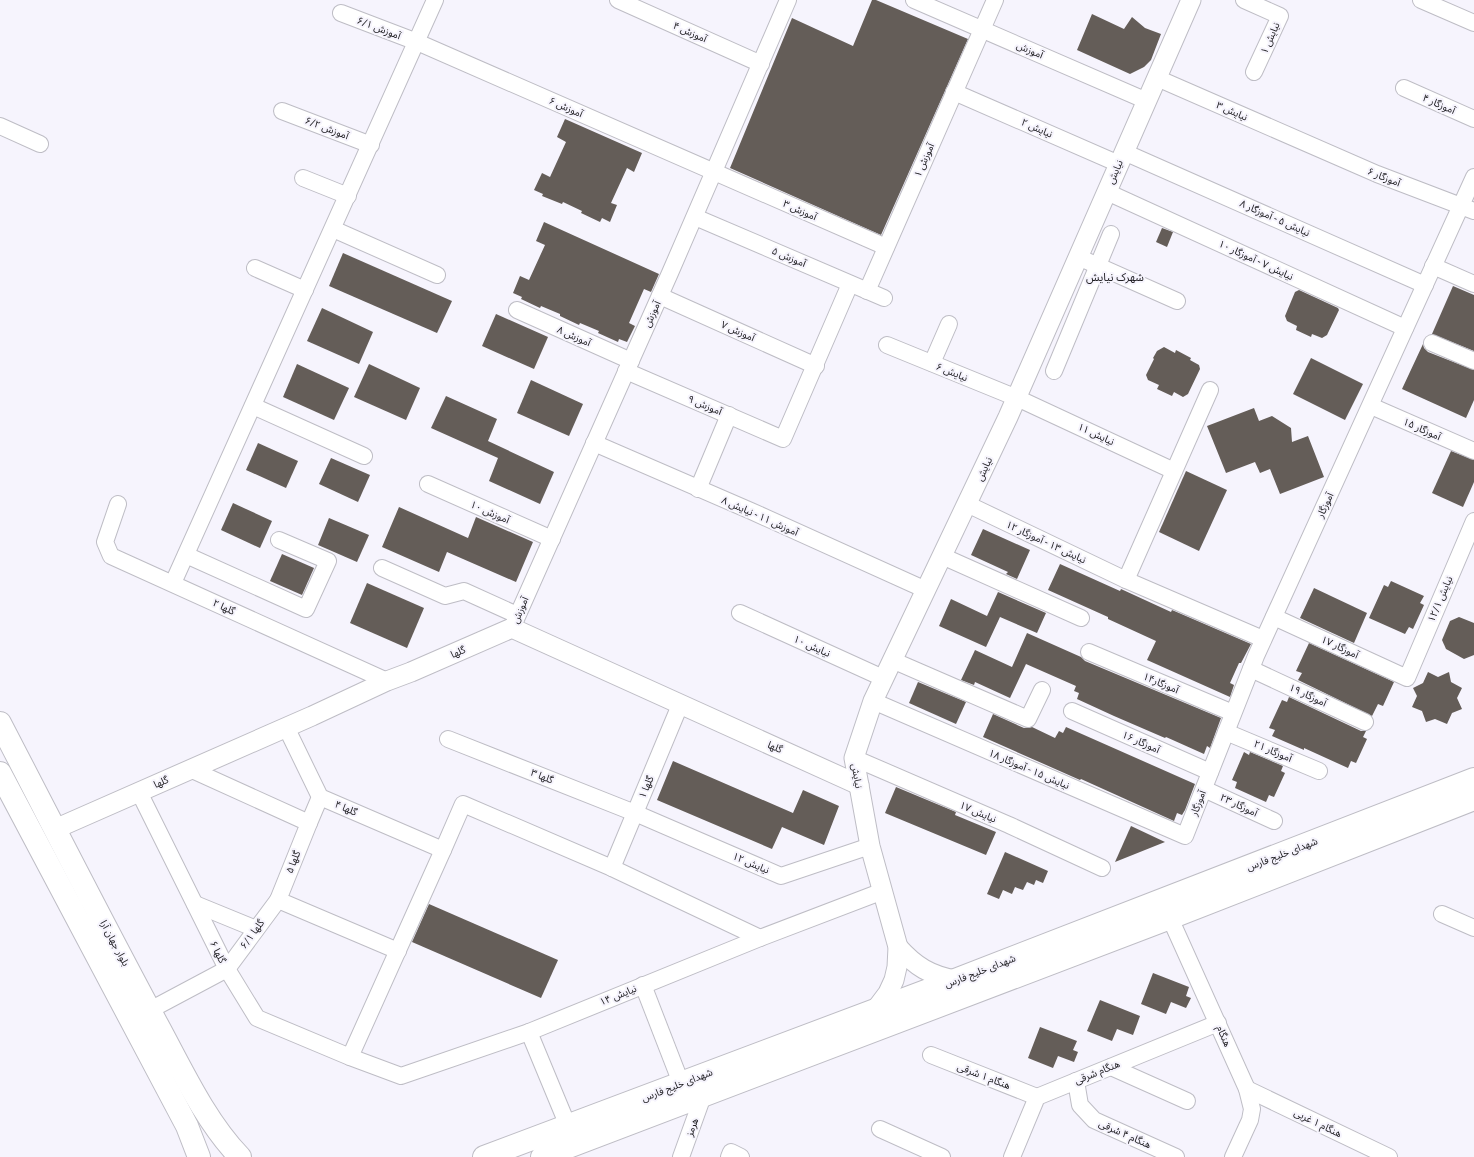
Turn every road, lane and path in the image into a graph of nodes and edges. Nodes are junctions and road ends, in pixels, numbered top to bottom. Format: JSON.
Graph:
{"nodes":[{"id":1,"x":435,"y":0,"type":"edge"},
{"id":2,"x":618,"y":0,"type":"edge"},
{"id":3,"x":788,"y":0,"type":"edge"},
{"id":4,"x":914,"y":0,"type":"edge"},
{"id":5,"x":995,"y":0,"type":"edge"},
{"id":6,"x":1191,"y":0,"type":"edge"},
{"id":7,"x":1244,"y":0,"type":"edge"},
{"id":8,"x":1421,"y":0,"type":"edge"},
{"id":9,"x":341,"y":13,"type":"dead end"},
{"id":10,"x":1474,"y":23,"type":"edge"},
{"id":11,"x":982,"y":29,"type":"junction"},
{"id":12,"x":417,"y":42,"type":"junction"},
{"id":13,"x":761,"y":64,"type":"junction"},
{"id":14,"x":1254,"y":72,"type":"dead end"},
{"id":15,"x":1157,"y":78,"type":"junction"},
{"id":16,"x":1404,"y":88,"type":"dead end"},
{"id":17,"x":954,"y":92,"type":"junction"},
{"id":18,"x":1147,"y":100,"type":"junction"},
{"id":19,"x":282,"y":111,"type":"dead end"},
{"id":20,"x":1474,"y":120,"type":"edge"},
{"id":21,"x":0,"y":126,"type":"edge"},
{"id":22,"x":40,"y":144,"type":"dead end"},
{"id":23,"x":1308,"y":144,"type":"joint"},
{"id":24,"x":371,"y":145,"type":"junction"},
{"id":25,"x":1122,"y":158,"type":"junction"},
{"id":26,"x":714,"y":172,"type":"junction"},
{"id":27,"x":1474,"y":177,"type":"edge"},
{"id":28,"x":303,"y":178,"type":"dead end"},
{"id":29,"x":1107,"y":192,"type":"junction"},
{"id":30,"x":348,"y":196,"type":"junction"},
{"id":31,"x":1467,"y":209,"type":"edge"},
{"id":32,"x":695,"y":216,"type":"junction"},
{"id":33,"x":333,"y":229,"type":"junction"},
{"id":34,"x":1111,"y":234,"type":"dead end"},
{"id":35,"x":886,"y":247,"type":"junction"},
{"id":36,"x":1078,"y":257,"type":"junction"},
{"id":37,"x":1097,"y":266,"type":"junction"},
{"id":38,"x":1433,"y":266,"type":"junction"},
{"id":39,"x":255,"y":268,"type":"dead end"},
{"id":40,"x":437,"y":275,"type":"dead end"},
{"id":41,"x":850,"y":284,"type":"junction"},
{"id":42,"x":1474,"y":284,"type":"edge"},
{"id":43,"x":1425,"y":285,"type":"junction"},
{"id":44,"x":305,"y":290,"type":"junction"},
{"id":45,"x":867,"y":291,"type":"junction"},
{"id":46,"x":660,"y":296,"type":"junction"},
{"id":47,"x":884,"y":298,"type":"dead end"},
{"id":48,"x":1177,"y":301,"type":"dead end"},
{"id":49,"x":517,"y":310,"type":"dead end"},
{"id":50,"x":949,"y":324,"type":"dead end"},
{"id":51,"x":1405,"y":328,"type":"junction"},
{"id":52,"x":1432,"y":343,"type":"dead end"},
{"id":53,"x":887,"y":345,"type":"dead end"},
{"id":54,"x":1474,"y":361,"type":"edge"},
{"id":55,"x":932,"y":363,"type":"junction"},
{"id":56,"x":629,"y":366,"type":"junction"},
{"id":57,"x":816,"y":366,"type":"junction"},
{"id":58,"x":1054,"y":371,"type":"dead end"},
{"id":59,"x":1210,"y":390,"type":"dead end"},
{"id":60,"x":1017,"y":398,"type":"junction"},
{"id":61,"x":253,"y":406,"type":"junction"},
{"id":62,"x":1371,"y":406,"type":"junction"},
{"id":63,"x":729,"y":415,"type":"junction"},
{"id":64,"x":594,"y":443,"type":"junction"},
{"id":65,"x":1474,"y":451,"type":"edge"},
{"id":66,"x":364,"y":456,"type":"dead end"},
{"id":67,"x":1174,"y":471,"type":"junction"},
{"id":68,"x":428,"y":484,"type":"dead end"},
{"id":69,"x":698,"y":489,"type":"junction"},
{"id":70,"x":118,"y":504,"type":"dead end"},
{"id":71,"x":967,"y":504,"type":"junction"},
{"id":72,"x":1474,"y":521,"type":"edge"},
{"id":73,"x":552,"y":539,"type":"junction"},
{"id":74,"x":279,"y":540,"type":"dead end"},
{"id":75,"x":186,"y":555,"type":"junction"},
{"id":76,"x":942,"y":556,"type":"junction"},
{"id":77,"x":382,"y":568,"type":"dead end"},
{"id":78,"x":1126,"y":580,"type":"junction"},
{"id":79,"x":173,"y":583,"type":"junction"},
{"id":80,"x":926,"y":590,"type":"junction"},
{"id":81,"x":740,"y":613,"type":"dead end"},
{"id":82,"x":1274,"y":617,"type":"junction"},
{"id":83,"x":1081,"y":618,"type":"dead end"},
{"id":84,"x":515,"y":621,"type":"junction"},
{"id":85,"x":1263,"y":639,"type":"junction"},
{"id":86,"x":1090,"y":652,"type":"dead end"},
{"id":87,"x":892,"y":660,"type":"junction"},
{"id":88,"x":1251,"y":668,"type":"junction"},
{"id":89,"x":883,"y":678,"type":"junction"},
{"id":90,"x":1407,"y":678,"type":"joint"},
{"id":91,"x":387,"y":681,"type":"junction"},
{"id":92,"x":1042,"y":690,"type":"dead end"},
{"id":93,"x":873,"y":701,"type":"junction"},
{"id":94,"x":680,"y":705,"type":"junction"},
{"id":95,"x":1072,"y":711,"type":"dead end"},
{"id":96,"x":1233,"y":713,"type":"junction"},
{"id":97,"x":0,"y":722,"type":"edge"},
{"id":98,"x":1365,"y":722,"type":"dead end"},
{"id":99,"x":286,"y":727,"type":"junction"},
{"id":100,"x":1226,"y":732,"type":"junction"},
{"id":101,"x":448,"y":740,"type":"dead end"},
{"id":102,"x":854,"y":758,"type":"junction"},
{"id":103,"x":190,"y":769,"type":"junction"},
{"id":104,"x":1319,"y":771,"type":"dead end"},
{"id":105,"x":1210,"y":772,"type":"junction"},
{"id":106,"x":0,"y":773,"type":"edge"},
{"id":107,"x":1474,"y":779,"type":"edge"},
{"id":108,"x":859,"y":785,"type":"junction"},
{"id":109,"x":1204,"y":788,"type":"junction"},
{"id":110,"x":139,"y":792,"type":"junction"},
{"id":111,"x":320,"y":797,"type":"junction"},
{"id":112,"x":1474,"y":799,"type":"edge"},
{"id":113,"x":635,"y":813,"type":"junction"},
{"id":114,"x":1274,"y":821,"type":"dead end"},
{"id":115,"x":309,"y":823,"type":"junction"},
{"id":116,"x":54,"y":829,"type":"junction"},
{"id":117,"x":1359,"y":834,"type":"junction"},
{"id":118,"x":1185,"y":836,"type":"joint"},
{"id":119,"x":870,"y":846,"type":"junction"},
{"id":120,"x":1328,"y":846,"type":"junction"},
{"id":121,"x":443,"y":850,"type":"junction"},
{"id":122,"x":612,"y":868,"type":"junction"},
{"id":123,"x":1102,"y":868,"type":"dead end"},
{"id":124,"x":883,"y":891,"type":"junction"},
{"id":125,"x":278,"y":900,"type":"junction"},
{"id":126,"x":194,"y":904,"type":"junction"},
{"id":127,"x":1442,"y":914,"type":"dead end"},
{"id":128,"x":1170,"y":918,"type":"junction"},
{"id":129,"x":256,"y":928,"type":"junction"},
{"id":130,"x":1474,"y":928,"type":"edge"},
{"id":131,"x":760,"y":938,"type":"junction"},
{"id":132,"x":898,"y":947,"type":"junction"},
{"id":133,"x":398,"y":951,"type":"junction"},
{"id":134,"x":227,"y":969,"type":"junction"},
{"id":135,"x":956,"y":980,"type":"junction"},
{"id":136,"x":644,"y":985,"type":"junction"},
{"id":137,"x":876,"y":1009,"type":"junction"},
{"id":138,"x":150,"y":1010,"type":"junction"},
{"id":139,"x":1218,"y":1023,"type":"junction"},
{"id":140,"x":529,"y":1032,"type":"junction"},
{"id":141,"x":931,"y":1055,"type":"dead end"},
{"id":142,"x":350,"y":1057,"type":"junction"},
{"id":143,"x":1111,"y":1066,"type":"junction"},
{"id":144,"x":1076,"y":1081,"type":"junction"},
{"id":145,"x":681,"y":1083,"type":"junction"},
{"id":146,"x":1247,"y":1089,"type":"junction"},
{"id":147,"x":702,"y":1096,"type":"junction"},
{"id":148,"x":1037,"y":1097,"type":"junction"},
{"id":149,"x":1187,"y":1101,"type":"dead end"},
{"id":150,"x":568,"y":1126,"type":"junction"},
{"id":151,"x":880,"y":1129,"type":"dead end"},
{"id":152,"x":235,"y":1154,"type":"edge"},
{"id":153,"x":199,"y":1157,"type":"edge"},
{"id":154,"x":484,"y":1157,"type":"edge"},
{"id":155,"x":542,"y":1157,"type":"edge"},
{"id":156,"x":681,"y":1157,"type":"edge"},
{"id":157,"x":728,"y":1157,"type":"edge"},
{"id":158,"x":741,"y":1157,"type":"edge"},
{"id":159,"x":942,"y":1157,"type":"edge"},
{"id":160,"x":1012,"y":1157,"type":"edge"},
{"id":161,"x":1176,"y":1157,"type":"edge"},
{"id":162,"x":1233,"y":1157,"type":"edge"},
{"id":163,"x":1388,"y":1157,"type":"edge"}],
"edges":[{"from":1,"to":12,"type":"street"},
{"from":2,"to":13,"type":"street","name":"آموزش ۴"},
{"from":3,"to":13,"type":"street","name":"آموزش"},
{"from":4,"to":11,"type":"street","name":"آموزش"},
{"from":5,"to":11,"type":"street","name":"آموزش ۱"},
{"from":6,"to":15,"type":"street","name":"نیایش"},
{"from":7,"to":14,"type":"street","name":"نیایش ۱"},
{"from":8,"to":10,"type":"street"},
{"from":9,"to":12,"type":"street","name":"آموزش ۶/۱"},
{"from":11,"to":17,"type":"street","name":"آموزش ۱"},
{"from":11,"to":18,"type":"street","name":"آموزش"},
{"from":12,"to":24,"type":"street"},
{"from":12,"to":26,"type":"street","name":"آموزش ۶"},
{"from":13,"to":26,"type":"street","name":"آموزش"},
{"from":15,"to":18,"type":"street","name":"نیایش"},
{"from":15,"to":23,"type":"street","name":"نیایش ۳"},
{"from":16,"to":20,"type":"street","name":"آموزگار ۴"},
{"from":17,"to":25,"type":"street","name":"نیایش ۲"},
{"from":17,"to":35,"type":"street","name":"آموزش ۱"},
{"from":18,"to":25,"type":"street","name":"نیایش"},
{"from":19,"to":24,"type":"street","name":"آموزش ۶/۲"},
{"from":21,"to":22,"type":"street"},
{"from":23,"to":31,"type":"street","name":"آموزگار ۶"},
{"from":24,"to":30,"type":"street"},
{"from":25,"to":29,"type":"street","name":"نیایش"},
{"from":25,"to":43,"type":"street","name":"نیایش ۵ - آموزگار ۸"},
{"from":26,"to":32,"type":"street","name":"آموزش"},
{"from":26,"to":35,"type":"street","name":"آموزش ۳"},
{"from":27,"to":31,"type":"street","name":"آموزگار"},
{"from":28,"to":30,"type":"street"},
{"from":29,"to":36,"type":"street","name":"نیایش"},
{"from":29,"to":51,"type":"street","name":"نیایش ۷ - آموزگار ۱۰"},
{"from":30,"to":33,"type":"street"},
{"from":31,"to":38,"type":"street","name":"آموزگار"},
{"from":32,"to":41,"type":"street","name":"آموزش ۵"},
{"from":32,"to":46,"type":"street","name":"آموزش"},
{"from":33,"to":40,"type":"street"},
{"from":33,"to":44,"type":"street"},
{"from":34,"to":37,"type":"street"},
{"from":35,"to":45,"type":"street","name":"آموزش ۱"},
{"from":36,"to":37,"type":"street"},
{"from":36,"to":60,"type":"street","name":"نیایش"},
{"from":37,"to":48,"type":"street"},
{"from":37,"to":58,"type":"street"},
{"from":38,"to":42,"type":"street"},
{"from":38,"to":43,"type":"street","name":"آموزگار"},
{"from":39,"to":44,"type":"street"},
{"from":41,"to":45,"type":"street","name":"آموزش ۵"},
{"from":41,"to":57,"type":"street"},
{"from":43,"to":51,"type":"street","name":"آموزگار"},
{"from":44,"to":61,"type":"street"},
{"from":45,"to":47,"type":"street","name":"آموزش ۵"},
{"from":46,"to":56,"type":"street","name":"آموزش"},
{"from":46,"to":57,"type":"street","name":"آموزش ۷"},
{"from":49,"to":56,"type":"street","name":"آموزش ۸"},
{"from":50,"to":55,"type":"street"},
{"from":51,"to":62,"type":"street","name":"آموزگار"},
{"from":52,"to":54,"type":"street"},
{"from":53,"to":55,"type":"street","name":"نیایش ۶"},
{"from":55,"to":60,"type":"street","name":"نیایش ۶"},
{"from":56,"to":63,"type":"street","name":"آموزش ۹"},
{"from":56,"to":64,"type":"street","name":"آموزش"},
{"from":57,"to":63,"type":"street","name":"آموزش ۹"},
{"from":59,"to":67,"type":"street"},
{"from":60,"to":67,"type":"street","name":"نیایش ۱۱"},
{"from":60,"to":71,"type":"street","name":"نیایش"},
{"from":61,"to":66,"type":"street"},
{"from":61,"to":75,"type":"street"},
{"from":62,"to":65,"type":"street","name":"آموزگار ۱۵"},
{"from":62,"to":82,"type":"street","name":"آموزگار"},
{"from":63,"to":69,"type":"street"},
{"from":64,"to":69,"type":"street","name":"آموزش ۱۱ - نیایش ۸"},
{"from":64,"to":73,"type":"street","name":"آموزش"},
{"from":67,"to":78,"type":"street"},
{"from":68,"to":73,"type":"street","name":"آموزش ۱۰"},
{"from":69,"to":80,"type":"street","name":"آموزش ۱۱ - نیایش ۸"},
{"from":70,"to":79,"type":"street","name":"گلها ۲"},
{"from":71,"to":76,"type":"street","name":"نیایش"},
{"from":71,"to":78,"type":"street","name":"نیایش ۱۳ - آموزگار ۱۲"},
{"from":72,"to":90,"type":"street","name":"نیایش ۱۲/۱"},
{"from":73,"to":84,"type":"street","name":"آموزش"},
{"from":74,"to":75,"type":"street"},
{"from":75,"to":79,"type":"street"},
{"from":76,"to":80,"type":"street","name":"نیایش"},
{"from":76,"to":83,"type":"street"},
{"from":77,"to":84,"type":"street"},
{"from":78,"to":85,"type":"street","name":"نیایش ۱۳ - آموزگار ۱۲"},
{"from":79,"to":91,"type":"street","name":"گلها ۲"},
{"from":80,"to":87,"type":"street","name":"نیایش"},
{"from":81,"to":89,"type":"street","name":"نیایش ۱۰"},
{"from":82,"to":85,"type":"street","name":"آموزگار"},
{"from":82,"to":90,"type":"street","name":"آموزگار ۱۷"},
{"from":84,"to":91,"type":"street","name":"گلها"},
{"from":84,"to":94,"type":"street","name":"گلها"},
{"from":85,"to":88,"type":"street","name":"آموزگار"},
{"from":86,"to":96,"type":"street","name":"آموزگار۱۴"},
{"from":87,"to":89,"type":"street","name":"نیایش"},
{"from":87,"to":92,"type":"street"},
{"from":88,"to":96,"type":"street","name":"آموزگار"},
{"from":88,"to":98,"type":"street","name":"آموزگار ۱۹"},
{"from":89,"to":93,"type":"street","name":"نیایش"},
{"from":91,"to":99,"type":"street","name":"گلها"},
{"from":93,"to":102,"type":"street","name":"نیایش"},
{"from":93,"to":118,"type":"street","name":"نیایش ۱۵ - آموزگار ۱۸"},
{"from":94,"to":108,"type":"street","name":"گلها"},
{"from":94,"to":113,"type":"street","name":"گلها ۱"},
{"from":95,"to":105,"type":"street","name":"آموزگار ۱۶"},
{"from":96,"to":100,"type":"street","name":"آموزگار"},
{"from":97,"to":116,"type":"main road","name":"بلوار جهان آرا"},
{"from":99,"to":103,"type":"street","name":"گلها"},
{"from":99,"to":111,"type":"street"},
{"from":100,"to":104,"type":"street","name":"آموزگار ۲۱"},
{"from":100,"to":105,"type":"street","name":"آموزگار"},
{"from":101,"to":113,"type":"street","name":"گلها ۳"},
{"from":102,"to":108,"type":"street","name":"نیایش"},
{"from":102,"to":123,"type":"street","name":"نیایش ۱۷"},
{"from":103,"to":110,"type":"street","name":"گلها"},
{"from":103,"to":115,"type":"street"},
{"from":105,"to":109,"type":"street","name":"آموزگار"},
{"from":106,"to":153,"type":"main road"},
{"from":107,"to":117,"type":"main road","name":"شهدای خلیج فارس"},
{"from":108,"to":119,"type":"street","name":"نیایش"},
{"from":109,"to":114,"type":"street","name":"آموزگار ۲۳"},
{"from":109,"to":118,"type":"street","name":"آموزگار"},
{"from":110,"to":116,"type":"street","name":"گلها"},
{"from":110,"to":126,"type":"street","name":"گلها ۶"},
{"from":111,"to":115,"type":"street","name":"گلها ۵"},
{"from":111,"to":121,"type":"street","name":"گلها ۴"},
{"from":112,"to":117,"type":"main road","name":"شهدای خلیج فارس"},
{"from":113,"to":119,"type":"street","name":"نیایش ۱۲"},
{"from":113,"to":122,"type":"street","name":"گلها ۱"},
{"from":115,"to":125,"type":"street","name":"گلها ۵"},
{"from":116,"to":138,"type":"main road","name":"بلوار جهان آرا"},
{"from":117,"to":120,"type":"main road","name":"شهدای خلیج فارس"},
{"from":119,"to":124,"type":"street","name":"نیایش"},
{"from":120,"to":128,"type":"main road","name":"شهدای خلیج فارس"},
{"from":120,"to":135,"type":"main road","name":"شهدای خلیج فارس"},
{"from":121,"to":122,"type":"street"},
{"from":121,"to":133,"type":"street"},
{"from":122,"to":131,"type":"street"},
{"from":124,"to":131,"type":"street","name":"نیایش ۱۴"},
{"from":124,"to":132,"type":"street","name":"نیایش"},
{"from":125,"to":129,"type":"street","name":"گلها ۶/۱"},
{"from":125,"to":133,"type":"street"},
{"from":126,"to":129,"type":"street"},
{"from":126,"to":134,"type":"street","name":"گلها ۶"},
{"from":127,"to":130,"type":"street"},
{"from":128,"to":139,"type":"street","name":"هنگام"},
{"from":128,"to":147,"type":"main road","name":"شهدای خلیج فارس"},
{"from":129,"to":134,"type":"street","name":"گلها ۶/۱"},
{"from":131,"to":136,"type":"street","name":"نیایش ۱۴"},
{"from":132,"to":135,"type":"street","name":"نیایش"},
{"from":132,"to":137,"type":"street","name":"نیایش"},
{"from":133,"to":142,"type":"street"},
{"from":134,"to":138,"type":"street"},
{"from":134,"to":142,"type":"street","name":"گلها ۶"},
{"from":135,"to":137,"type":"main road","name":"شهدای خلیج فارس"},
{"from":136,"to":140,"type":"street","name":"نیایش ۱۴"},
{"from":136,"to":145,"type":"street"},
{"from":137,"to":145,"type":"main road","name":"شهدای خلیج فارس"},
{"from":138,"to":152,"type":"main road","name":"بلوار جهان آرا"},
{"from":139,"to":143,"type":"street","name":"هنگام شرقی"},
{"from":139,"to":146,"type":"street","name":"هنگام"},
{"from":140,"to":142,"type":"street","name":"نیایش ۱۴"},
{"from":140,"to":150,"type":"street"},
{"from":141,"to":148,"type":"street","name":"هنگام ۱ شرقی"},
{"from":143,"to":144,"type":"street","name":"هنگام شرقی"},
{"from":143,"to":149,"type":"street"},
{"from":144,"to":148,"type":"street","name":"هنگام شرقی"},
{"from":144,"to":161,"type":"street","name":"هنگام ۴ شرقی"},
{"from":145,"to":150,"type":"main road","name":"شهدای خلیج فارس"},
{"from":146,"to":162,"type":"street","name":"هنگام"},
{"from":146,"to":163,"type":"street","name":"هنگام ۱ غربی"},
{"from":147,"to":155,"type":"main road","name":"شهدای خلیج فارس"},
{"from":147,"to":156,"type":"street","name":"هرمز"},
{"from":148,"to":160,"type":"street"},
{"from":150,"to":154,"type":"main road","name":"شهدای خلیج فارس"},
{"from":151,"to":159,"type":"street"},
{"from":157,"to":158,"type":"street"}]}
